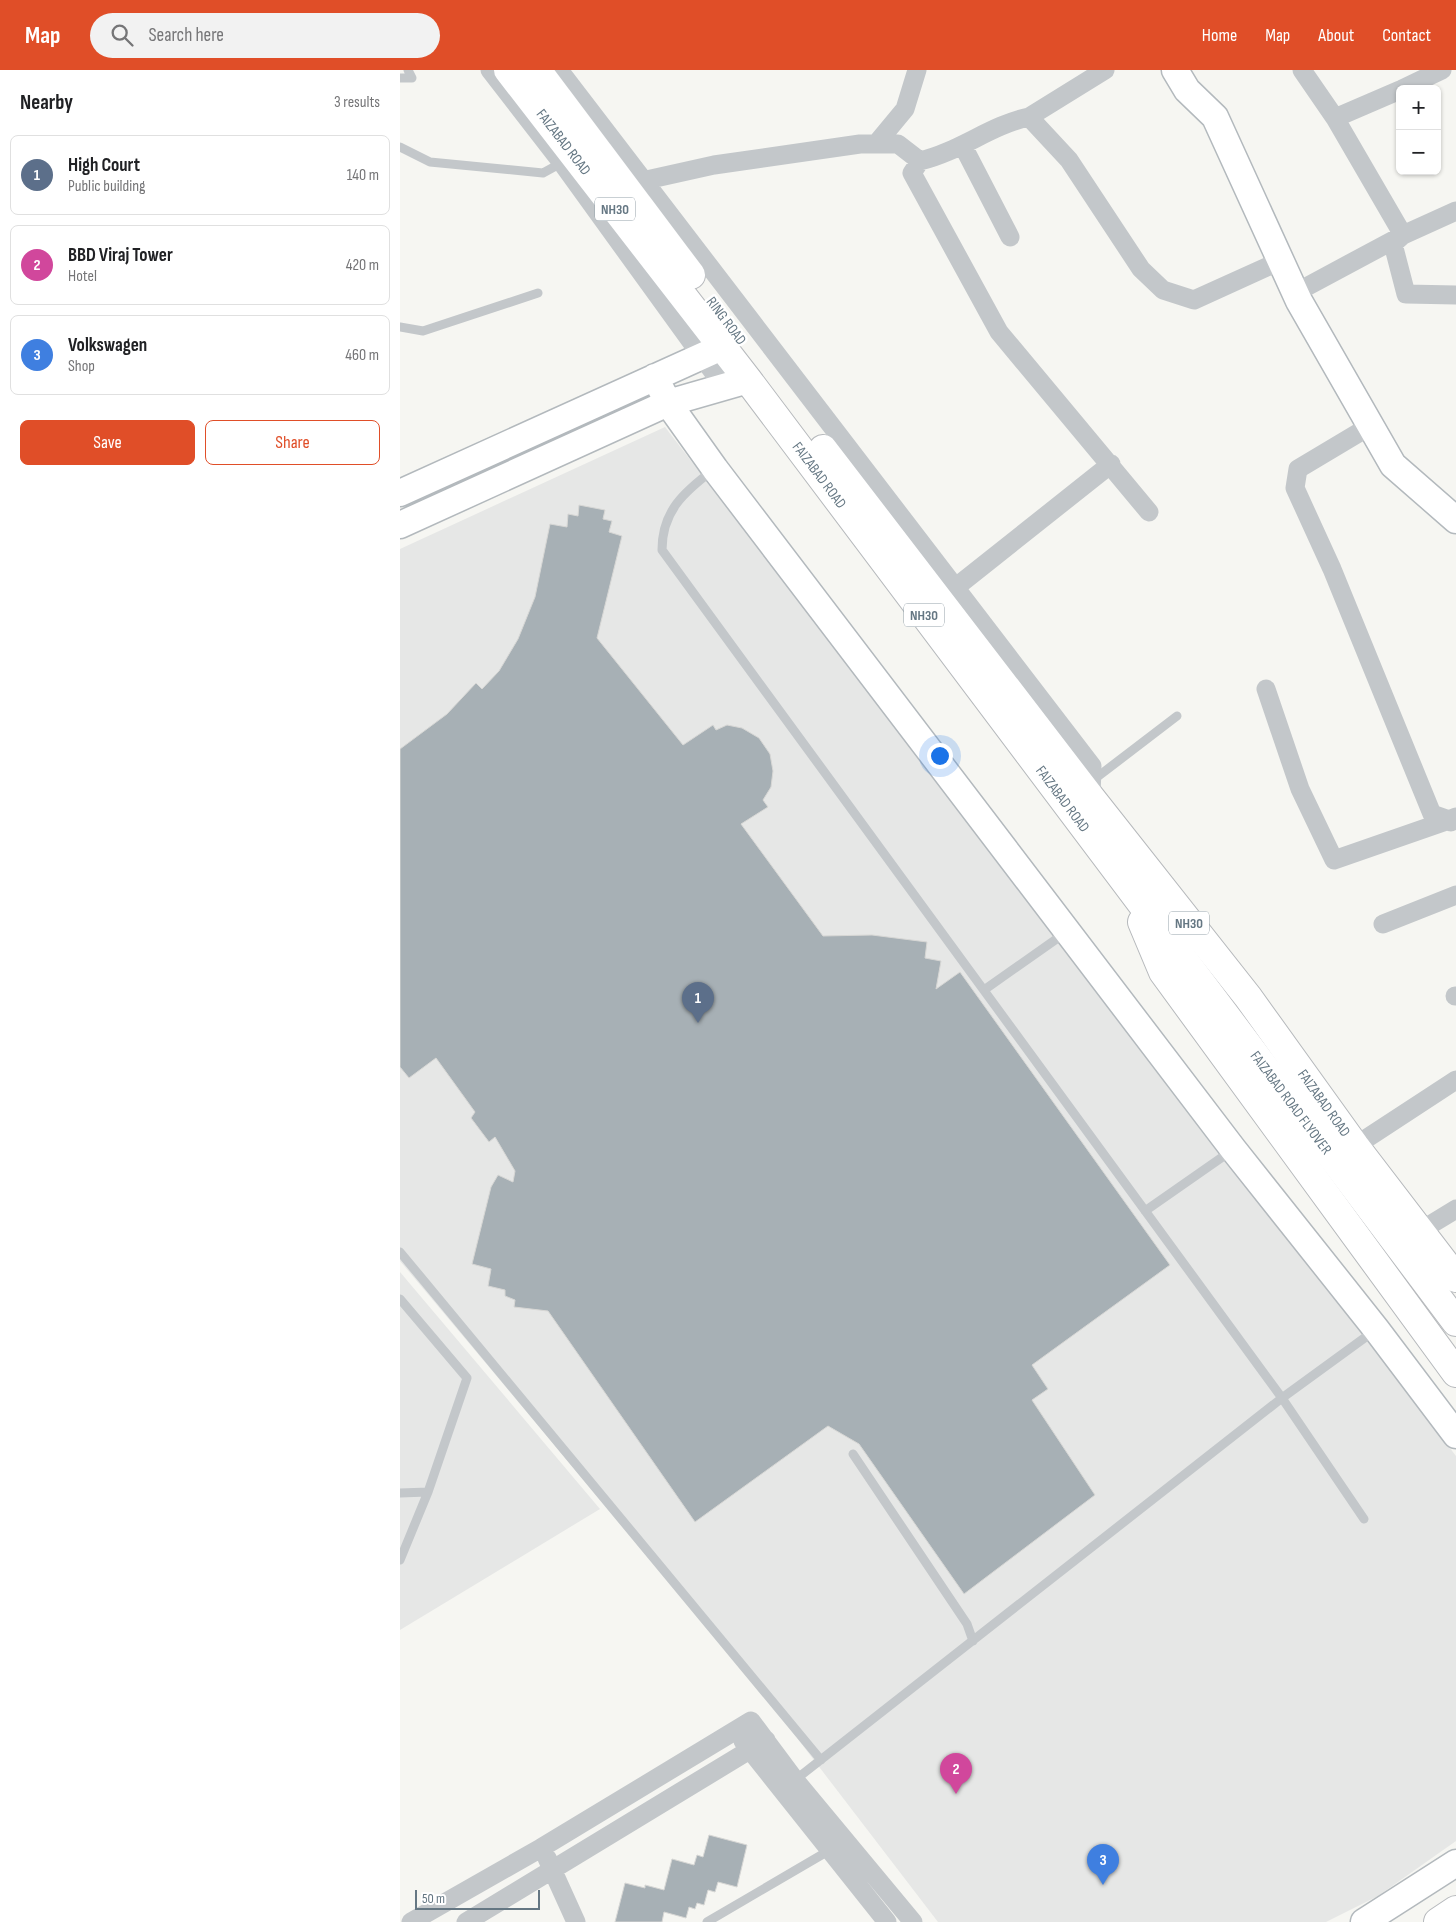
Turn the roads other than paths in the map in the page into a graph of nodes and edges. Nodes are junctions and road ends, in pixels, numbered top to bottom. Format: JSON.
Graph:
{"nodes":[{"id":1,"x":408,"y":70,"type":"edge"},
{"id":2,"x":490,"y":70,"type":"edge"},
{"id":3,"x":508,"y":70,"type":"edge"},
{"id":4,"x":537,"y":70,"type":"edge"},
{"id":5,"x":559,"y":70,"type":"edge"},
{"id":6,"x":917,"y":70,"type":"edge"},
{"id":7,"x":1105,"y":70,"type":"edge"},
{"id":8,"x":1175,"y":70,"type":"edge"},
{"id":9,"x":1302,"y":70,"type":"edge"},
{"id":10,"x":1442,"y":70,"type":"edge"},
{"id":11,"x":400,"y":78,"type":"edge"},
{"id":12,"x":1410,"y":85,"type":"edge"},
{"id":13,"x":1396,"y":91,"type":"edge"},
{"id":14,"x":1029,"y":117,"type":"junction"},
{"id":15,"x":1335,"y":118,"type":"junction"},
{"id":16,"x":876,"y":144,"type":"junction"},
{"id":17,"x":963,"y":146,"type":"junction"},
{"id":18,"x":400,"y":147,"type":"edge"},
{"id":19,"x":568,"y":159,"type":"junction"},
{"id":20,"x":920,"y":161,"type":"junction"},
{"id":21,"x":632,"y":183,"type":"junction"},
{"id":22,"x":1456,"y":211,"type":"edge"},
{"id":23,"x":1403,"y":235,"type":"junction"},
{"id":24,"x":1010,"y":237,"type":"dead end"},
{"id":25,"x":1280,"y":261,"type":"junction"},
{"id":26,"x":538,"y":293,"type":"dead end"},
{"id":27,"x":1295,"y":294,"type":"junction"},
{"id":28,"x":1456,"y":295,"type":"edge"},
{"id":29,"x":400,"y":327,"type":"edge"},
{"id":30,"x":712,"y":351,"type":"junction"},
{"id":31,"x":656,"y":377,"type":"junction"},
{"id":32,"x":736,"y":383,"type":"junction"},
{"id":33,"x":668,"y":403,"type":"junction"},
{"id":34,"x":1370,"y":426,"type":"junction"},
{"id":35,"x":1111,"y":464,"type":"junction"},
{"id":36,"x":715,"y":469,"type":"junction"},
{"id":37,"x":400,"y":493,"type":"edge"},
{"id":38,"x":1149,"y":512,"type":"dead end"},
{"id":39,"x":1456,"y":520,"type":"edge"},
{"id":40,"x":400,"y":525,"type":"edge"},
{"id":41,"x":917,"y":571,"type":"joint"},
{"id":42,"x":948,"y":594,"type":"junction"},
{"id":43,"x":1266,"y":689,"type":"dead end"},
{"id":44,"x":1177,"y":716,"type":"dead end"},
{"id":45,"x":1091,"y":790,"type":"junction"},
{"id":46,"x":1454,"y":822,"type":"edge"},
{"id":47,"x":1125,"y":884,"type":"junction"},
{"id":48,"x":1456,"y":895,"type":"edge"},
{"id":49,"x":1383,"y":924,"type":"dead end"},
{"id":50,"x":1067,"y":931,"type":"junction"},
{"id":51,"x":984,"y":990,"type":"junction"},
{"id":52,"x":1456,"y":1080,"type":"edge"},
{"id":53,"x":1355,"y":1146,"type":"junction"},
{"id":54,"x":1233,"y":1149,"type":"junction"},
{"id":55,"x":1456,"y":1209,"type":"edge"},
{"id":56,"x":1145,"y":1211,"type":"junction"},
{"id":57,"x":1420,"y":1231,"type":"junction"},
{"id":58,"x":400,"y":1252,"type":"edge"},
{"id":59,"x":1456,"y":1278,"type":"edge"},
{"id":60,"x":400,"y":1300,"type":"edge"},
{"id":61,"x":1456,"y":1322,"type":"edge"},
{"id":62,"x":1376,"y":1329,"type":"junction"},
{"id":63,"x":1456,"y":1372,"type":"edge"},
{"id":64,"x":1282,"y":1398,"type":"junction"},
{"id":65,"x":1456,"y":1435,"type":"edge"},
{"id":66,"x":853,"y":1454,"type":"dead end"},
{"id":67,"x":428,"y":1492,"type":"junction"},
{"id":68,"x":400,"y":1493,"type":"edge"},
{"id":69,"x":1364,"y":1519,"type":"dead end"},
{"id":70,"x":400,"y":1560,"type":"edge"},
{"id":71,"x":973,"y":1641,"type":"junction"},
{"id":72,"x":734,"y":1731,"type":"junction"},
{"id":73,"x":766,"y":1740,"type":"junction"},
{"id":74,"x":750,"y":1750,"type":"junction"},
{"id":75,"x":821,"y":1760,"type":"junction"},
{"id":76,"x":795,"y":1780,"type":"junction"},
{"id":77,"x":541,"y":1848,"type":"junction"},
{"id":78,"x":830,"y":1850,"type":"junction"},
{"id":79,"x":1456,"y":1863,"type":"edge"},
{"id":80,"x":553,"y":1869,"type":"junction"},
{"id":81,"x":1456,"y":1910,"type":"edge"},
{"id":82,"x":411,"y":1922,"type":"edge"},
{"id":83,"x":466,"y":1922,"type":"edge"},
{"id":84,"x":576,"y":1922,"type":"edge"},
{"id":85,"x":707,"y":1922,"type":"edge"},
{"id":86,"x":887,"y":1922,"type":"edge"},
{"id":87,"x":913,"y":1922,"type":"edge"},
{"id":88,"x":1364,"y":1922,"type":"edge"},
{"id":89,"x":1438,"y":1922,"type":"edge"}],
"edges":[{"from":1,"to":11,"type":"lane"},
{"from":2,"to":19,"type":"street"},
{"from":3,"to":19,"type":"highway","name":"FAIZABAD ROAD","number":"NH30"},
{"from":4,"to":21,"type":"highway","name":"RING ROAD","number":"NH30"},
{"from":5,"to":21,"type":"street"},
{"from":6,"to":16,"type":"street"},
{"from":7,"to":14,"type":"street"},
{"from":8,"to":25,"type":"street"},
{"from":9,"to":15,"type":"street"},
{"from":10,"to":12,"type":"street"},
{"from":13,"to":15,"type":"street"},
{"from":14,"to":17,"type":"street"},
{"from":14,"to":25,"type":"street"},
{"from":15,"to":23,"type":"street"},
{"from":16,"to":20,"type":"street"},
{"from":16,"to":21,"type":"street"},
{"from":17,"to":20,"type":"street"},
{"from":17,"to":24,"type":"street"},
{"from":18,"to":19,"type":"lane"},
{"from":19,"to":30,"type":"highway","name":"FAIZABAD ROAD","number":"NH30"},
{"from":20,"to":35,"type":"street"},
{"from":21,"to":41,"type":"highway","name":"RING ROAD","number":"NH30"},
{"from":21,"to":42,"type":"street"},
{"from":22,"to":23,"type":"street"},
{"from":23,"to":27,"type":"street"},
{"from":23,"to":28,"type":"street"},
{"from":25,"to":27,"type":"street"},
{"from":26,"to":29,"type":"lane"},
{"from":27,"to":34,"type":"street"},
{"from":30,"to":31,"type":"street"},
{"from":30,"to":32,"type":"highway","name":"FAIZABAD ROAD","number":"NH30"},
{"from":31,"to":33,"type":"street"},
{"from":31,"to":37,"type":"street"},
{"from":32,"to":33,"type":"street"},
{"from":32,"to":47,"type":"highway","name":"FAIZABAD ROAD","number":"NH30"},
{"from":33,"to":36,"type":"street"},
{"from":33,"to":40,"type":"street"},
{"from":34,"to":39,"type":"street"},
{"from":34,"to":46,"type":"street"},
{"from":35,"to":38,"type":"street"},
{"from":35,"to":42,"type":"street"},
{"from":36,"to":50,"type":"street"},
{"from":36,"to":51,"type":"lane"},
{"from":41,"to":42,"type":"highway","name":"FAIZABAD ROAD","number":"NH30"},
{"from":42,"to":45,"type":"highway","name":"FAIZABAD ROAD","number":"NH30"},
{"from":43,"to":46,"type":"street"},
{"from":44,"to":45,"type":"lane"},
{"from":45,"to":53,"type":"highway","name":"FAIZABAD ROAD","number":"NH30"},
{"from":47,"to":61,"type":"highway","name":"FAIZABAD ROAD FLYOVER"},
{"from":47,"to":63,"type":"highway","number":"NH30"},
{"from":48,"to":49,"type":"street"},
{"from":50,"to":51,"type":"lane"},
{"from":50,"to":54,"type":"street"},
{"from":51,"to":56,"type":"lane"},
{"from":52,"to":53,"type":"street"},
{"from":53,"to":57,"type":"highway","name":"FAIZABAD ROAD","number":"NH30"},
{"from":54,"to":56,"type":"lane"},
{"from":54,"to":62,"type":"street"},
{"from":55,"to":57,"type":"street"},
{"from":56,"to":64,"type":"lane"},
{"from":57,"to":59,"type":"highway","name":"FAIZABAD ROAD","number":"NH30"},
{"from":58,"to":75,"type":"lane"},
{"from":60,"to":67,"type":"lane"},
{"from":62,"to":64,"type":"lane"},
{"from":62,"to":65,"type":"street"},
{"from":64,"to":69,"type":"lane"},
{"from":64,"to":71,"type":"lane"},
{"from":66,"to":71,"type":"lane"},
{"from":67,"to":68,"type":"lane"},
{"from":67,"to":70,"type":"lane"},
{"from":71,"to":75,"type":"lane"},
{"from":72,"to":73,"type":"street"},
{"from":72,"to":74,"type":"street"},
{"from":72,"to":77,"type":"street"},
{"from":73,"to":74,"type":"street"},
{"from":73,"to":76,"type":"street"},
{"from":74,"to":78,"type":"street"},
{"from":74,"to":80,"type":"street"},
{"from":75,"to":76,"type":"lane"},
{"from":76,"to":87,"type":"street"},
{"from":77,"to":80,"type":"street"},
{"from":77,"to":82,"type":"street"},
{"from":78,"to":85,"type":"lane"},
{"from":78,"to":86,"type":"street"},
{"from":79,"to":88,"type":"street"},
{"from":80,"to":83,"type":"street"},
{"from":80,"to":84,"type":"street"},
{"from":81,"to":89,"type":"highway"}]}
